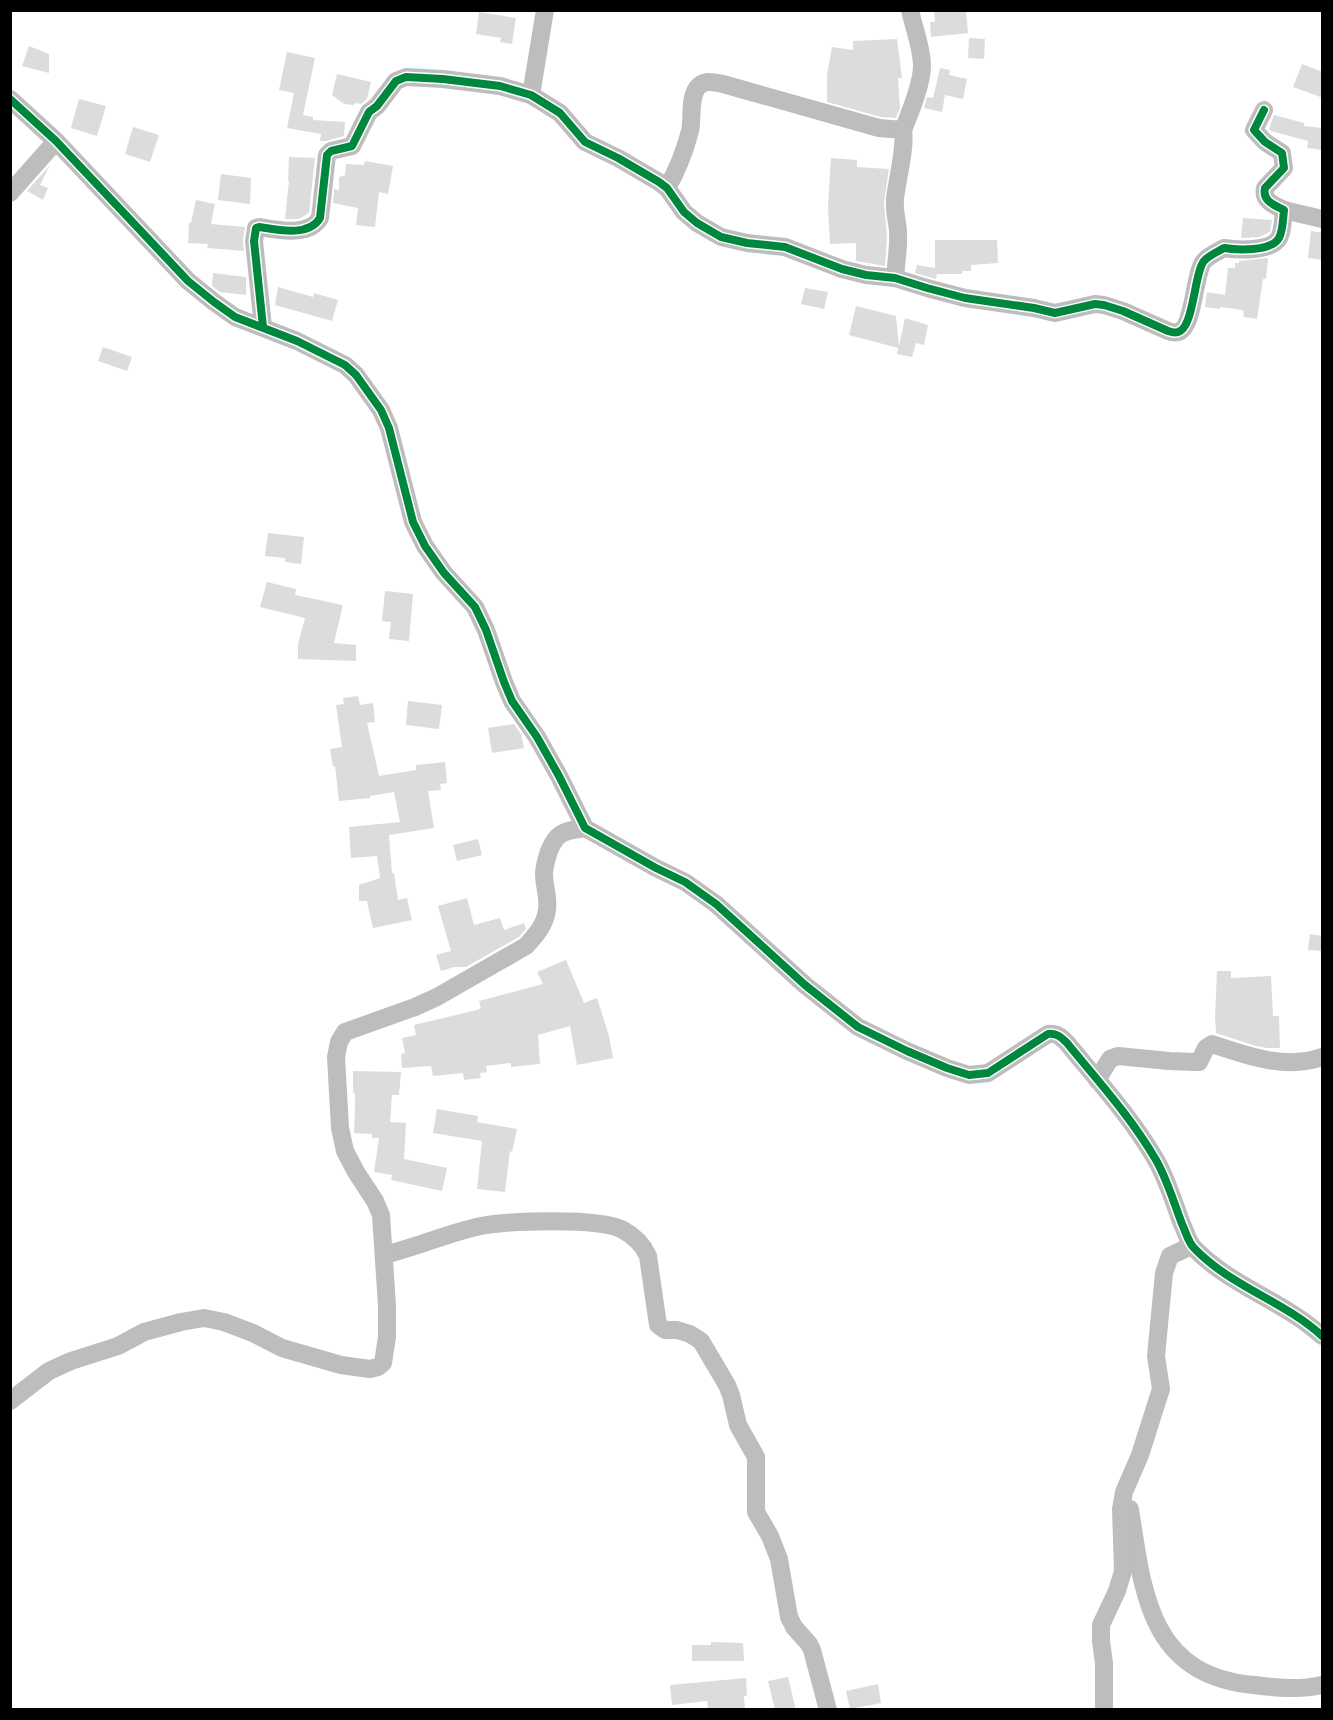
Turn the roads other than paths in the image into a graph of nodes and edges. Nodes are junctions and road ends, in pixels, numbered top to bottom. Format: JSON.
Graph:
{"nodes":[{"id":1,"x":545,"y":10,"type":"edge"},
{"id":2,"x":910,"y":10,"type":"edge"},
{"id":3,"x":531,"y":95,"type":"junction"},
{"id":4,"x":10,"y":99,"type":"edge"},
{"id":5,"x":1264,"y":110,"type":"dead end"},
{"id":6,"x":903,"y":130,"type":"junction"},
{"id":7,"x":56,"y":141,"type":"junction"},
{"id":8,"x":667,"y":188,"type":"junction"},
{"id":9,"x":10,"y":193,"type":"edge"},
{"id":10,"x":1284,"y":210,"type":"junction"},
{"id":11,"x":1323,"y":219,"type":"edge"},
{"id":12,"x":895,"y":278,"type":"junction"},
{"id":13,"x":263,"y":327,"type":"junction"},
{"id":14,"x":585,"y":828,"type":"junction"},
{"id":15,"x":1323,"y":1057,"type":"edge"},
{"id":16,"x":1097,"y":1080,"type":"junction"},
{"id":17,"x":1191,"y":1246,"type":"junction"},
{"id":18,"x":384,"y":1255,"type":"junction"},
{"id":19,"x":1323,"y":1336,"type":"edge"},
{"id":20,"x":10,"y":1401,"type":"edge"},
{"id":21,"x":1127,"y":1484,"type":"junction"},
{"id":22,"x":1323,"y":1685,"type":"edge"},
{"id":23,"x":828,"y":1710,"type":"edge"},
{"id":24,"x":1104,"y":1710,"type":"edge"}],
"edges":[{"from":1,"to":3,"type":"street"},
{"from":2,"to":6,"type":"street"},
{"from":3,"to":8,"type":"street"},
{"from":3,"to":13,"type":"street"},
{"from":4,"to":7,"type":"street"},
{"from":5,"to":10,"type":"street"},
{"from":6,"to":8,"type":"street"},
{"from":6,"to":12,"type":"street"},
{"from":7,"to":9,"type":"street"},
{"from":7,"to":13,"type":"street"},
{"from":8,"to":12,"type":"street"},
{"from":10,"to":11,"type":"street"},
{"from":10,"to":12,"type":"street"},
{"from":13,"to":14,"type":"street"},
{"from":14,"to":16,"type":"street"},
{"from":14,"to":18,"type":"street"},
{"from":15,"to":16,"type":"street"},
{"from":16,"to":17,"type":"street"},
{"from":17,"to":19,"type":"street"},
{"from":17,"to":21,"type":"street"},
{"from":18,"to":20,"type":"street"},
{"from":18,"to":23,"type":"street"},
{"from":21,"to":22,"type":"street"},
{"from":21,"to":24,"type":"street"}]}
